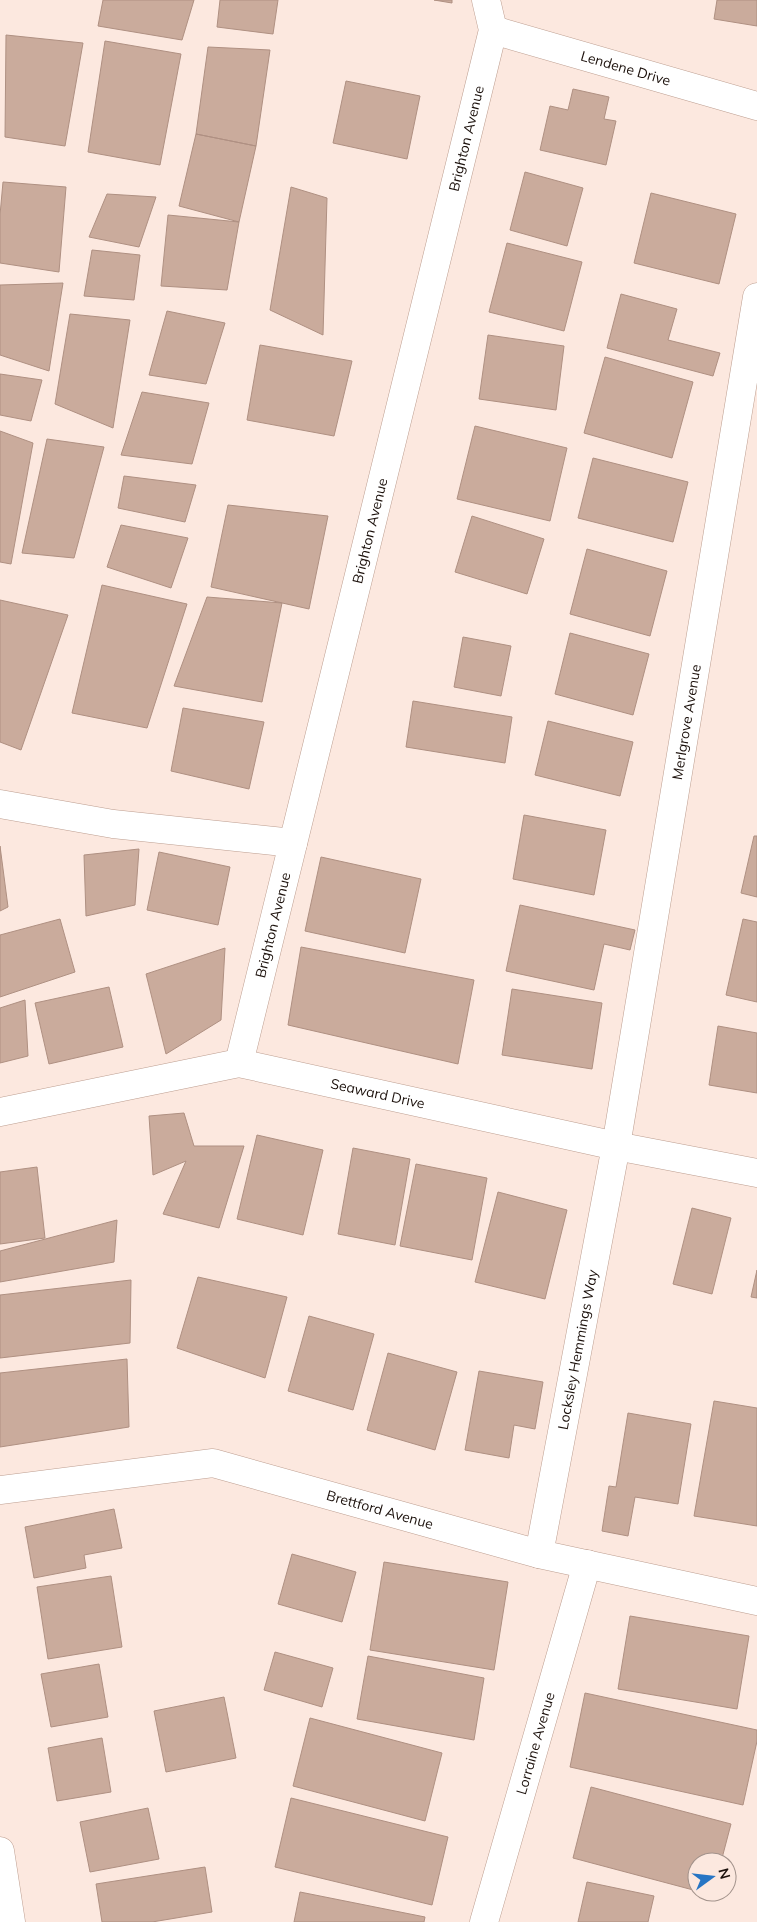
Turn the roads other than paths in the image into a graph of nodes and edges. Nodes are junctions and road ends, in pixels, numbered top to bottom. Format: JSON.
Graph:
{"nodes":[{"id":1,"x":486,"y":0,"type":"edge"},
{"id":2,"x":493,"y":30,"type":"junction"},
{"id":3,"x":757,"y":106,"type":"edge"},
{"id":4,"x":757,"y":297,"type":"edge"},
{"id":5,"x":0,"y":804,"type":"edge"},
{"id":6,"x":293,"y":843,"type":"junction"},
{"id":7,"x":239,"y":1063,"type":"junction"},
{"id":8,"x":0,"y":1112,"type":"edge"},
{"id":9,"x":616,"y":1146,"type":"junction"},
{"id":10,"x":757,"y":1173,"type":"edge"},
{"id":11,"x":0,"y":1490,"type":"edge"},
{"id":12,"x":539,"y":1554,"type":"junction"},
{"id":13,"x":587,"y":1564,"type":"junction"},
{"id":14,"x":757,"y":1601,"type":"edge"},
{"id":15,"x":0,"y":1851,"type":"edge"},
{"id":16,"x":12,"y":1922,"type":"edge"},
{"id":17,"x":484,"y":1922,"type":"edge"}],
"edges":[{"from":1,"to":2,"type":"street","name":"Brighton Avenue"},
{"from":2,"to":3,"type":"street","name":"Lendene Drive"},
{"from":2,"to":6,"type":"street","name":"Brighton Avenue"},
{"from":4,"to":9,"type":"street","name":"Merlgrove Avenue"},
{"from":5,"to":6,"type":"street"},
{"from":6,"to":7,"type":"street","name":"Brighton Avenue"},
{"from":7,"to":8,"type":"street","name":"Seaward Drive"},
{"from":7,"to":9,"type":"street","name":"Seaward Drive"},
{"from":9,"to":10,"type":"street","name":"Seaward Drive"},
{"from":9,"to":12,"type":"street","name":"Locksley Hemmings Way"},
{"from":11,"to":12,"type":"street","name":"Brettford Avenue"},
{"from":12,"to":13,"type":"street","name":"Brettford Avenue"},
{"from":13,"to":14,"type":"street","name":"Brettford Avenue"},
{"from":13,"to":17,"type":"street","name":"Lorraine Avenue"},
{"from":15,"to":16,"type":"street"}]}
